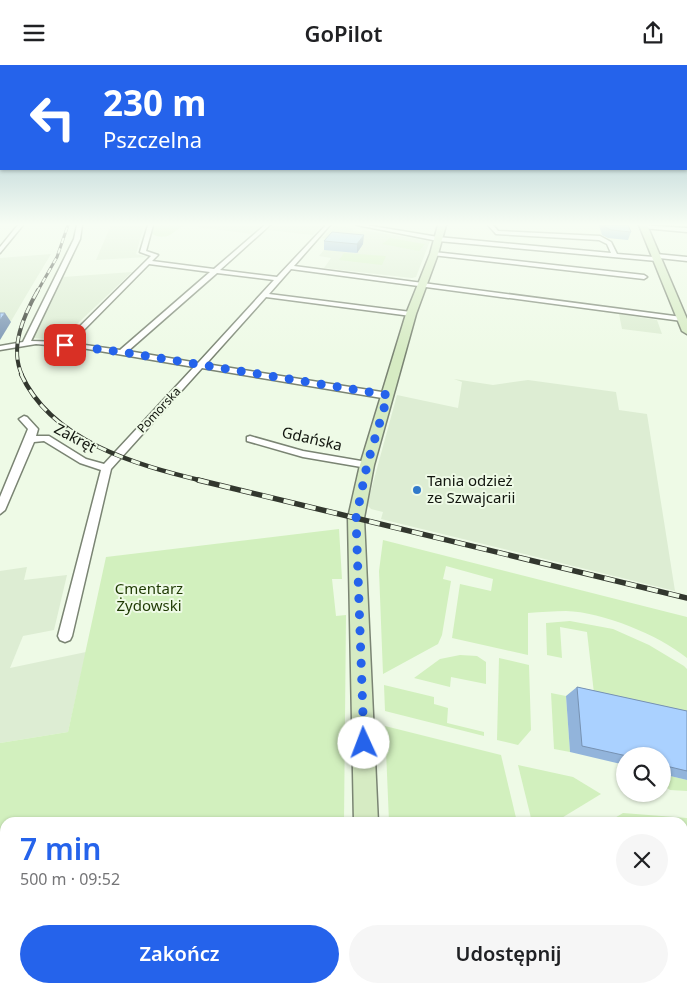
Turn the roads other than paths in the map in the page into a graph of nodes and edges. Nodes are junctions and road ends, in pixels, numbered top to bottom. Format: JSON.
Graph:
{"nodes":[{"id":1,"x":63,"y":268,"type":"edge"},
{"id":2,"x":141,"y":268,"type":"edge"},
{"id":3,"x":195,"y":268,"type":"edge"},
{"id":4,"x":218,"y":268,"type":"edge"},
{"id":5,"x":289,"y":268,"type":"edge"},
{"id":6,"x":301,"y":268,"type":"edge"},
{"id":7,"x":428,"y":268,"type":"edge"},
{"id":8,"x":565,"y":268,"type":"edge"},
{"id":9,"x":662,"y":268,"type":"edge"},
{"id":10,"x":215,"y":271,"type":"junction"},
{"id":11,"x":644,"y":277,"type":"dead end"},
{"id":12,"x":278,"y":279,"type":"junction"},
{"id":13,"x":422,"y":283,"type":"junction"},
{"id":14,"x":264,"y":295,"type":"junction"},
{"id":15,"x":411,"y":314,"type":"junction"},
{"id":16,"x":682,"y":319,"type":"junction"},
{"id":17,"x":687,"y":331,"type":"edge"},
{"id":18,"x":26,"y":343,"type":"junction"},
{"id":19,"x":65,"y":345,"type":"junction"},
{"id":20,"x":0,"y":347,"type":"edge"},
{"id":21,"x":122,"y":352,"type":"junction"},
{"id":22,"x":200,"y":365,"type":"junction"},
{"id":23,"x":388,"y":395,"type":"junction"},
{"id":24,"x":24,"y":419,"type":"dead end"},
{"id":25,"x":30,"y":439,"type":"junction"},
{"id":26,"x":250,"y":439,"type":"dead end"},
{"id":27,"x":367,"y":465,"type":"junction"},
{"id":28,"x":106,"y":468,"type":"junction"},
{"id":29,"x":0,"y":510,"type":"edge"},
{"id":30,"x":65,"y":635,"type":"dead end"},
{"id":31,"x":366,"y":817,"type":"edge"}],
"edges":[{"from":1,"to":18,"type":"street"},
{"from":2,"to":19,"type":"street"},
{"from":3,"to":10,"type":"street"},
{"from":4,"to":10,"type":"street"},
{"from":5,"to":12,"type":"street","name":"Pomorska"},
{"from":6,"to":13,"type":"street"},
{"from":7,"to":13,"type":"street"},
{"from":8,"to":11,"type":"street"},
{"from":9,"to":16,"type":"street"},
{"from":10,"to":12,"type":"street"},
{"from":10,"to":21,"type":"street"},
{"from":12,"to":14,"type":"street","name":"Pomorska"},
{"from":13,"to":15,"type":"street"},
{"from":13,"to":16,"type":"street"},
{"from":14,"to":15,"type":"street"},
{"from":14,"to":22,"type":"street","name":"Pomorska"},
{"from":15,"to":23,"type":"street"},
{"from":16,"to":17,"type":"street"},
{"from":18,"to":19,"type":"street"},
{"from":18,"to":20,"type":"street"},
{"from":19,"to":21,"type":"street"},
{"from":21,"to":22,"type":"street"},
{"from":22,"to":23,"type":"street"},
{"from":22,"to":28,"type":"street","name":"Pomorska"},
{"from":23,"to":27,"type":"street"},
{"from":24,"to":25,"type":"street","name":"Zakręt"},
{"from":25,"to":28,"type":"street","name":"Zakręt"},
{"from":25,"to":29,"type":"street","name":"Zakręt"},
{"from":26,"to":27,"type":"street","name":"Gdańska"},
{"from":27,"to":31,"type":"street"},
{"from":28,"to":30,"type":"street","name":"Pomorska"}]}
